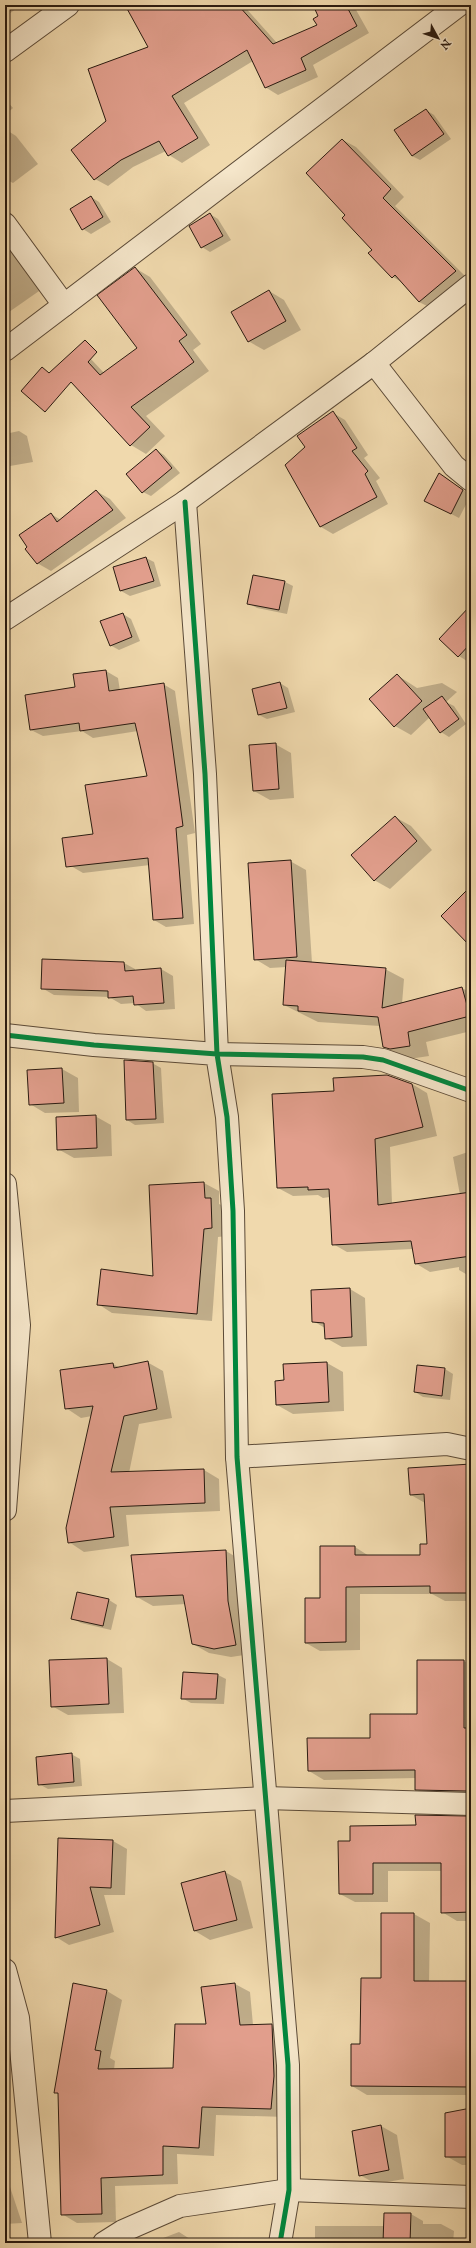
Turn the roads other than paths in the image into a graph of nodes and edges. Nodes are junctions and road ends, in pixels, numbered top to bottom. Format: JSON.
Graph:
{"nodes":[{"id":1,"x":68,"y":5,"type":"edge"},
{"id":2,"x":459,"y":5,"type":"edge"},
{"id":3,"x":5,"y":51,"type":"edge"},
{"id":4,"x":5,"y":224,"type":"edge"},
{"id":5,"x":471,"y":285,"type":"edge"},
{"id":6,"x":64,"y":305,"type":"junction"},
{"id":7,"x":5,"y":350,"type":"edge"},
{"id":8,"x":374,"y":363,"type":"junction"},
{"id":9,"x":471,"y":480,"type":"edge"},
{"id":10,"x":185,"y":502,"type":"junction"},
{"id":11,"x":5,"y":618,"type":"edge"},
{"id":12,"x":5,"y":1035,"type":"edge"},
{"id":13,"x":217,"y":1054,"type":"junction"},
{"id":14,"x":471,"y":1091,"type":"edge"},
{"id":15,"x":5,"y":1184,"type":"edge"},
{"id":16,"x":471,"y":1449,"type":"edge"},
{"id":17,"x":237,"y":1456,"type":"junction"},
{"id":18,"x":5,"y":1510,"type":"edge"},
{"id":19,"x":265,"y":1798,"type":"junction"},
{"id":20,"x":471,"y":1804,"type":"edge"},
{"id":21,"x":5,"y":1811,"type":"edge"},
{"id":22,"x":5,"y":1970,"type":"edge"},
{"id":23,"x":288,"y":2190,"type":"junction"},
{"id":24,"x":471,"y":2197,"type":"edge"},
{"id":25,"x":40,"y":2243,"type":"edge"},
{"id":26,"x":104,"y":2243,"type":"edge"},
{"id":27,"x":280,"y":2243,"type":"edge"}],
"edges":[{"from":1,"to":3,"type":"street"},
{"from":2,"to":6,"type":"street"},
{"from":4,"to":6,"type":"street"},
{"from":5,"to":8,"type":"street"},
{"from":6,"to":7,"type":"street"},
{"from":8,"to":9,"type":"street"},
{"from":8,"to":10,"type":"street"},
{"from":10,"to":11,"type":"street"},
{"from":10,"to":13,"type":"street"},
{"from":12,"to":13,"type":"street"},
{"from":13,"to":14,"type":"street"},
{"from":13,"to":17,"type":"street"},
{"from":15,"to":18,"type":"street"},
{"from":16,"to":17,"type":"street"},
{"from":17,"to":19,"type":"street"},
{"from":19,"to":20,"type":"street"},
{"from":19,"to":21,"type":"street"},
{"from":19,"to":23,"type":"street"},
{"from":22,"to":25,"type":"street"},
{"from":23,"to":24,"type":"street"},
{"from":23,"to":26,"type":"street"},
{"from":23,"to":27,"type":"street"}]}
